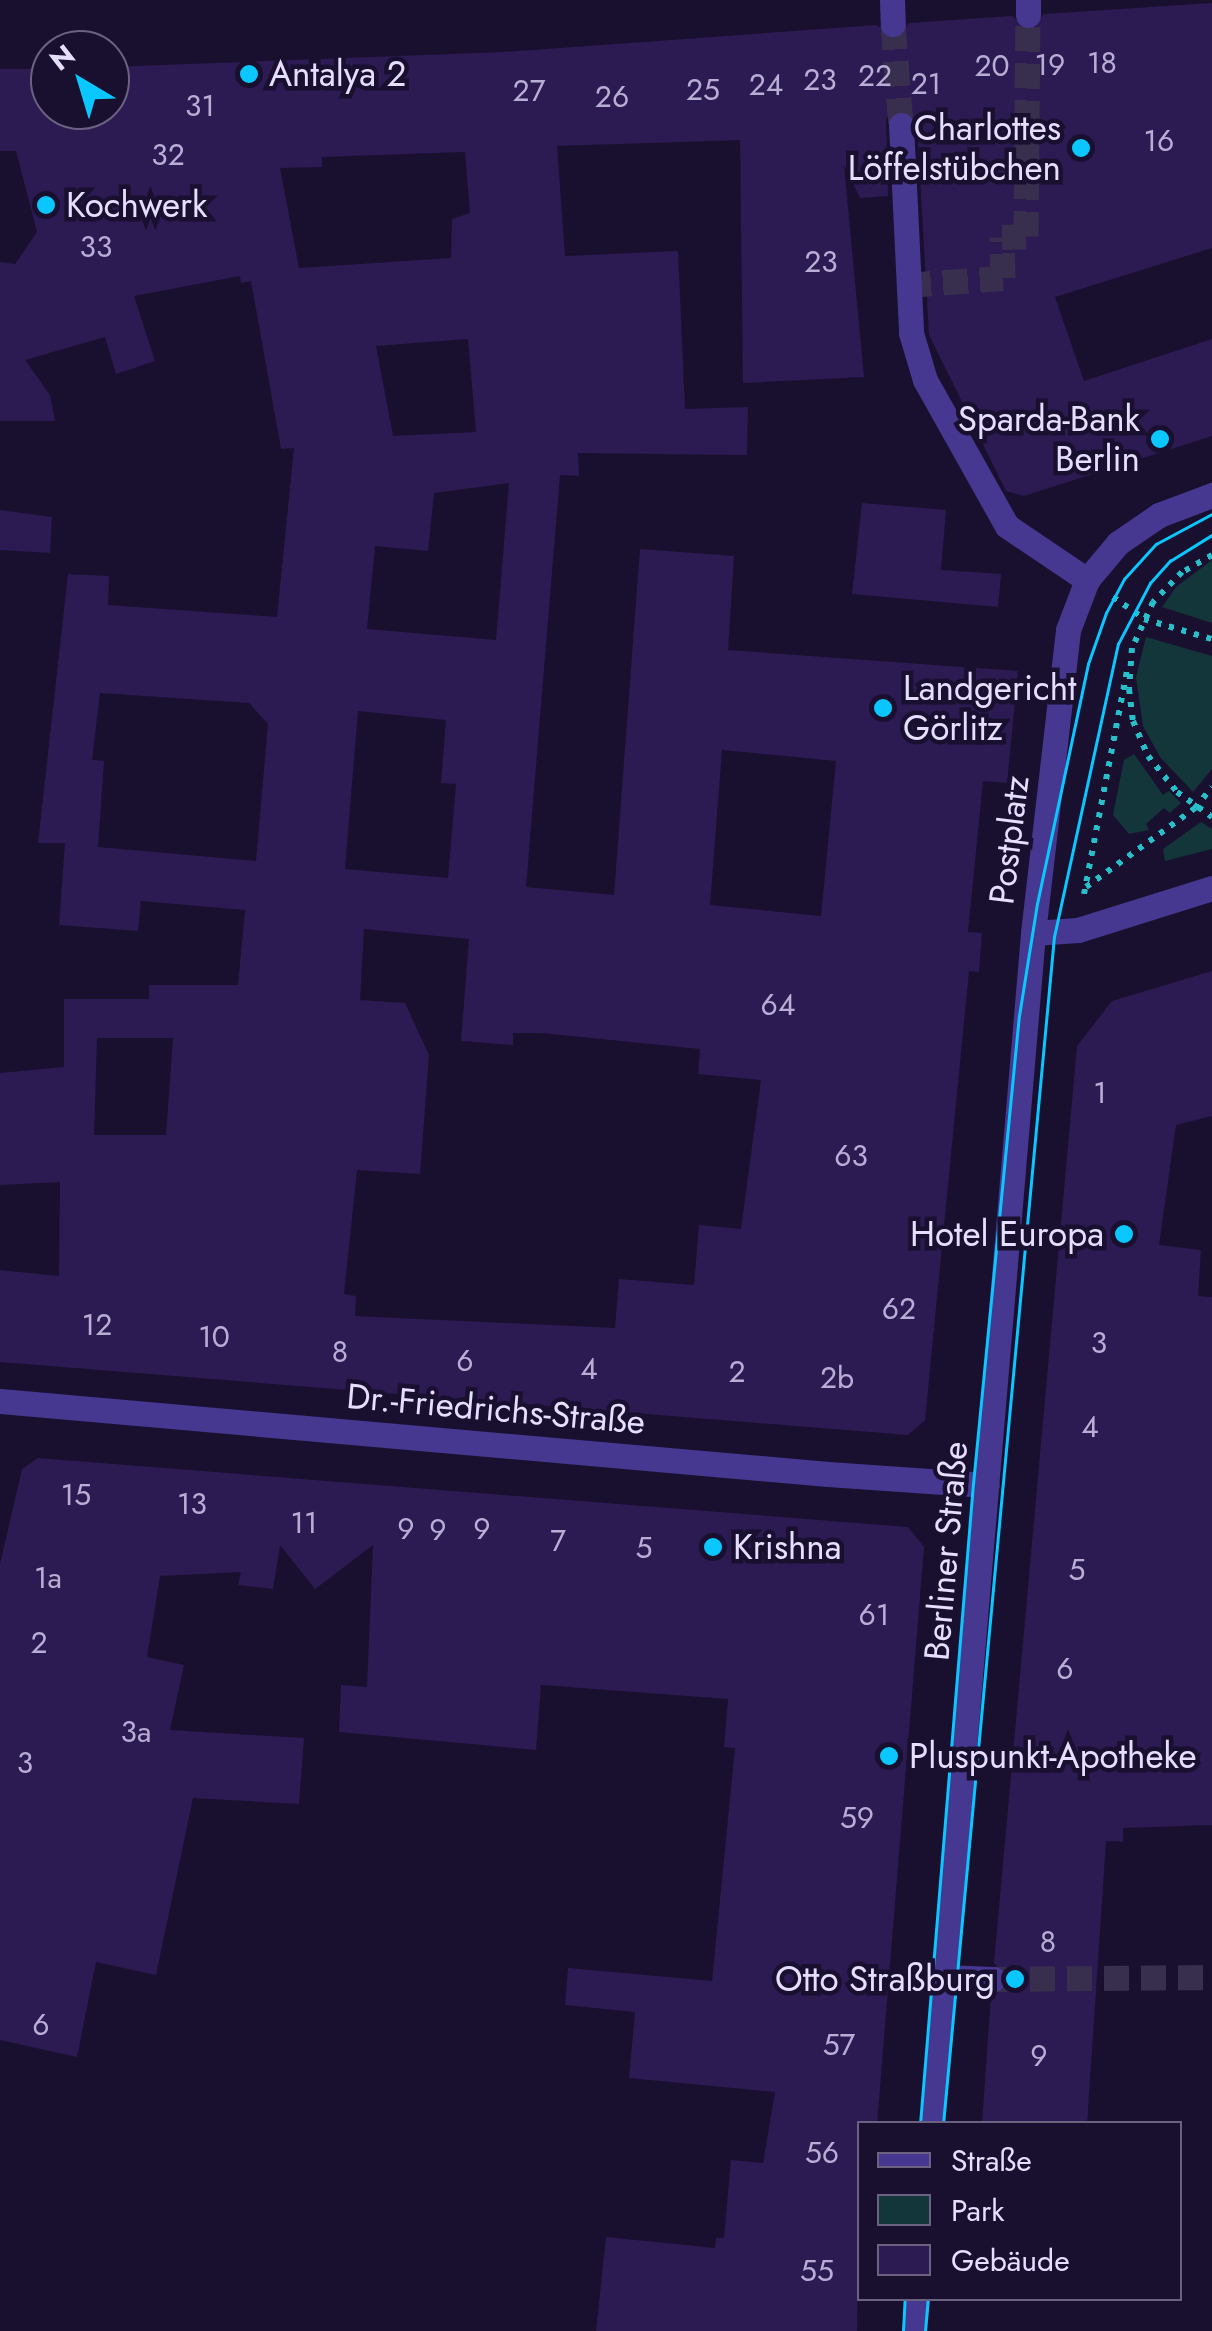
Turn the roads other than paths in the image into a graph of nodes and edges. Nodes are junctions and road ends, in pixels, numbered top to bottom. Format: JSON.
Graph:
{"nodes":[{"id":1,"x":900,"y":125,"type":"tunnel mouth"},
{"id":2,"x":1212,"y":496,"type":"edge"},
{"id":3,"x":1087,"y":580,"type":"junction"},
{"id":4,"x":1212,"y":888,"type":"edge"},
{"id":5,"x":1033,"y":932,"type":"junction"},
{"id":6,"x":1031,"y":984,"type":"joint"},
{"id":7,"x":0,"y":1401,"type":"edge"},
{"id":8,"x":987,"y":1485,"type":"junction"},
{"id":9,"x":944,"y":1977,"type":"junction"},
{"id":10,"x":992,"y":1980,"type":"tunnel mouth"},
{"id":11,"x":932,"y":2121,"type":"edge"},
{"id":12,"x":917,"y":2301,"type":"edge"},
{"id":13,"x":914,"y":2331,"type":"edge"}],
"edges":[{"from":1,"to":3,"type":"street"},
{"from":2,"to":3,"type":"street","name":"Postplatz"},
{"from":3,"to":5,"type":"street","name":"Postplatz"},
{"from":4,"to":5,"type":"street","name":"Postplatz"},
{"from":5,"to":6,"type":"street","name":"Postplatz"},
{"from":6,"to":8,"type":"street","name":"Berliner Straße"},
{"from":7,"to":8,"type":"street","name":"Dr.-Friedrichs-Straße"},
{"from":8,"to":9,"type":"street","name":"Berliner Straße"},
{"from":9,"to":10,"type":"street"},
{"from":9,"to":11,"type":"street","name":"Berliner Straße"},
{"from":12,"to":13,"type":"street"}]}
